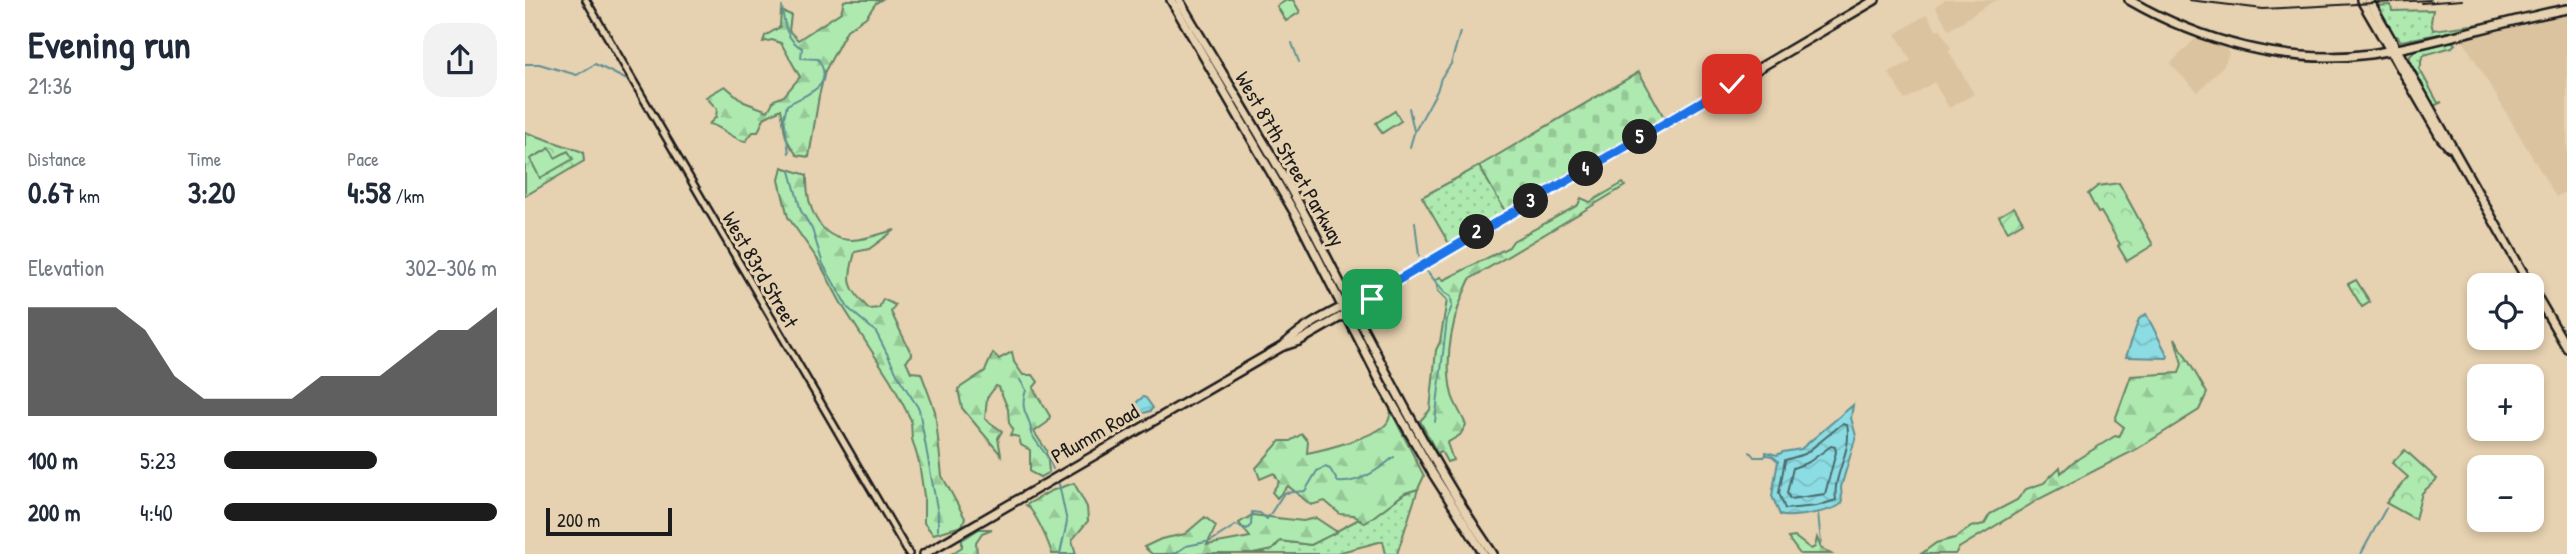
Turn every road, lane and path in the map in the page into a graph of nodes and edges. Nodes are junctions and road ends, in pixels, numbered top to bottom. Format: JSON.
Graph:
{"nodes":[{"id":1,"x":586,"y":0,"type":"edge"},
{"id":2,"x":1171,"y":0,"type":"edge"},
{"id":3,"x":1179,"y":0,"type":"edge"},
{"id":4,"x":1875,"y":0,"type":"edge"},
{"id":5,"x":2129,"y":0,"type":"edge"},
{"id":6,"x":2361,"y":0,"type":"edge"},
{"id":7,"x":2369,"y":0,"type":"edge"},
{"id":8,"x":2567,"y":9,"type":"edge"},
{"id":9,"x":1194,"y":41,"type":"junction"},
{"id":10,"x":2392,"y":48,"type":"junction"},
{"id":11,"x":1224,"y":77,"type":"junction"},
{"id":12,"x":2523,"y":273,"type":"edge"},
{"id":13,"x":1348,"y":309,"type":"junction"},
{"id":14,"x":2544,"y":309,"type":"edge"},
{"id":15,"x":2567,"y":348,"type":"edge"},
{"id":16,"x":1382,"y":385,"type":"junction"},
{"id":17,"x":1412,"y":422,"type":"junction"},
{"id":18,"x":909,"y":554,"type":"edge"},
{"id":19,"x":924,"y":554,"type":"edge"},
{"id":20,"x":1484,"y":554,"type":"edge"},
{"id":21,"x":1493,"y":554,"type":"edge"}],
"edges":[{"from":1,"to":18,"type":"street","name":"West 83rd Street"},
{"from":2,"to":9,"type":"main road","name":"West 87th Street Parkway"},
{"from":3,"to":11,"type":"main road","name":"West 87th Street Parkway"},
{"from":4,"to":13,"type":"main road","name":"Pflumm Road"},
{"from":5,"to":10,"type":"main road"},
{"from":6,"to":10,"type":"main road"},
{"from":7,"to":10,"type":"main road"},
{"from":8,"to":10,"type":"main road"},
{"from":9,"to":11,"type":"main road"},
{"from":9,"to":13,"type":"main road","name":"West 87th Street Parkway"},
{"from":10,"to":12,"type":"main road"},
{"from":11,"to":13,"type":"main road","name":"West 87th Street Parkway"},
{"from":13,"to":16,"type":"main road","name":"West 87th Street Parkway"},
{"from":13,"to":17,"type":"main road","name":"West 87th Street Parkway"},
{"from":13,"to":19,"type":"main road","name":"Pflumm Road"},
{"from":14,"to":15,"type":"main road"},
{"from":16,"to":17,"type":"main road"},
{"from":16,"to":20,"type":"main road","name":"West 87th Street Parkway"},
{"from":17,"to":21,"type":"main road","name":"West 87th Street Parkway"}]}
